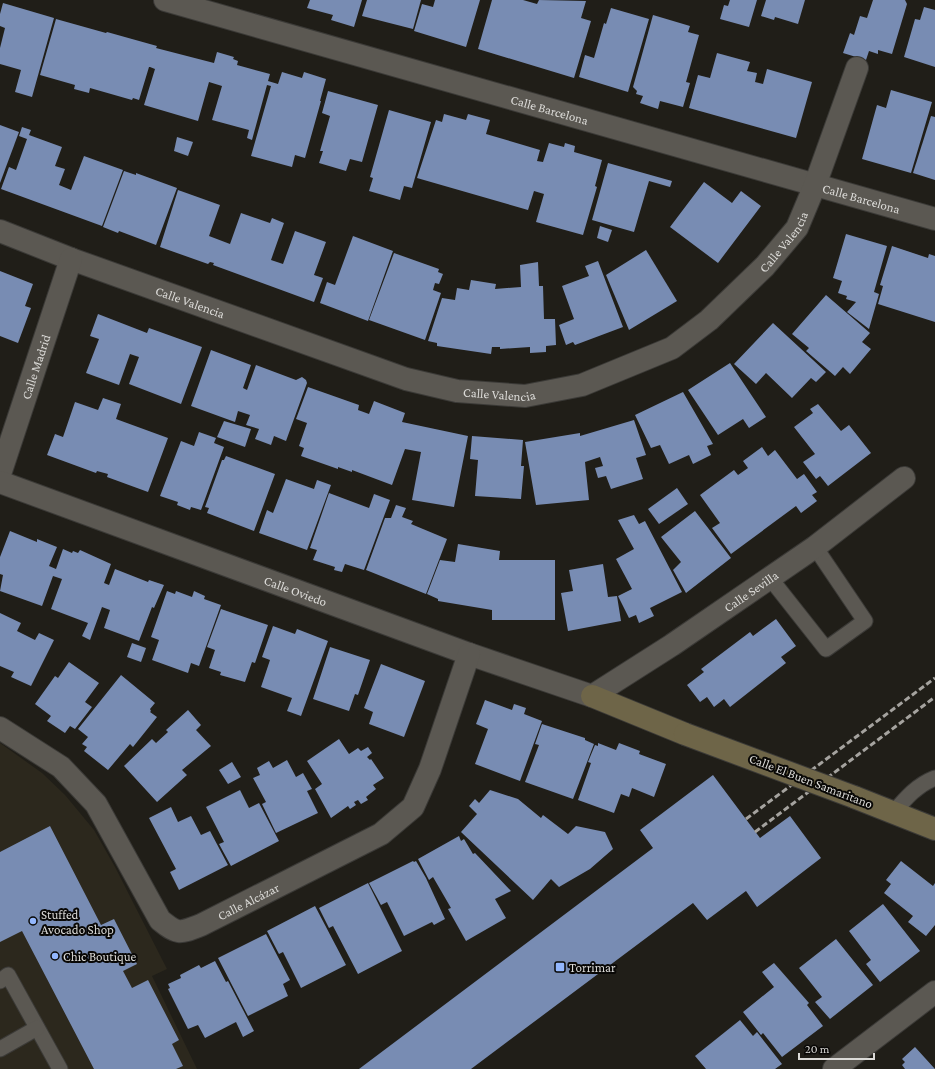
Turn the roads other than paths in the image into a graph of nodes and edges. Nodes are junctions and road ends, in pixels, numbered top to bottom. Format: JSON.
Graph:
{"nodes":[{"id":1,"x":165,"y":0,"type":"edge"},
{"id":2,"x":209,"y":6,"type":"edge"},
{"id":3,"x":857,"y":68,"type":"dead end"},
{"id":4,"x":815,"y":185,"type":"junction"},
{"id":5,"x":935,"y":219,"type":"edge"},
{"id":6,"x":0,"y":231,"type":"edge"},
{"id":7,"x":71,"y":259,"type":"junction"},
{"id":8,"x":0,"y":474,"type":"edge"},
{"id":9,"x":904,"y":478,"type":"dead end"},
{"id":10,"x":0,"y":482,"type":"edge"},
{"id":11,"x":815,"y":547,"type":"junction"},
{"id":12,"x":770,"y":578,"type":"junction"},
{"id":13,"x":469,"y":654,"type":"junction"},
{"id":14,"x":592,"y":696,"type":"junction"},
{"id":15,"x":0,"y":728,"type":"edge"},
{"id":16,"x":935,"y":778,"type":"edge"},
{"id":17,"x":894,"y":812,"type":"junction"},
{"id":18,"x":935,"y":829,"type":"edge"},
{"id":19,"x":0,"y":981,"type":"edge"},
{"id":20,"x":931,"y":1002,"type":"edge"},
{"id":21,"x":37,"y":1028,"type":"junction"},
{"id":22,"x":0,"y":1049,"type":"edge"},
{"id":23,"x":60,"y":1069,"type":"edge"},
{"id":24,"x":834,"y":1069,"type":"edge"}],
"edges":[{"from":1,"to":2,"type":"street","name":"Calle Barcelona"},
{"from":2,"to":4,"type":"street","name":"Calle Barcelona"},
{"from":3,"to":4,"type":"street","name":"Calle Valencia"},
{"from":4,"to":5,"type":"street","name":"Calle Barcelona"},
{"from":4,"to":7,"type":"street","name":"Calle Valencia"},
{"from":6,"to":7,"type":"street","name":"Calle Valencia"},
{"from":7,"to":8,"type":"street","name":"Calle Madrid"},
{"from":9,"to":11,"type":"street","name":"Calle Sevilla"},
{"from":10,"to":13,"type":"street","name":"Calle Oviedo"},
{"from":11,"to":12,"type":"street","name":"Calle Sevilla"},
{"from":11,"to":12,"type":"lane"},
{"from":12,"to":14,"type":"street","name":"Calle Sevilla"},
{"from":13,"to":14,"type":"street","name":"Calle Oviedo"},
{"from":13,"to":15,"type":"street","name":"Calle Alcázar"},
{"from":14,"to":17,"type":"street","name":"Calle El Buen Samaritano","bridge":true},
{"from":16,"to":17,"type":"lane"},
{"from":17,"to":18,"type":"street","name":"Calle El Buen Samaritano"},
{"from":19,"to":21,"type":"lane"},
{"from":20,"to":24,"type":"street"},
{"from":21,"to":22,"type":"lane"},
{"from":21,"to":23,"type":"lane"}]}
